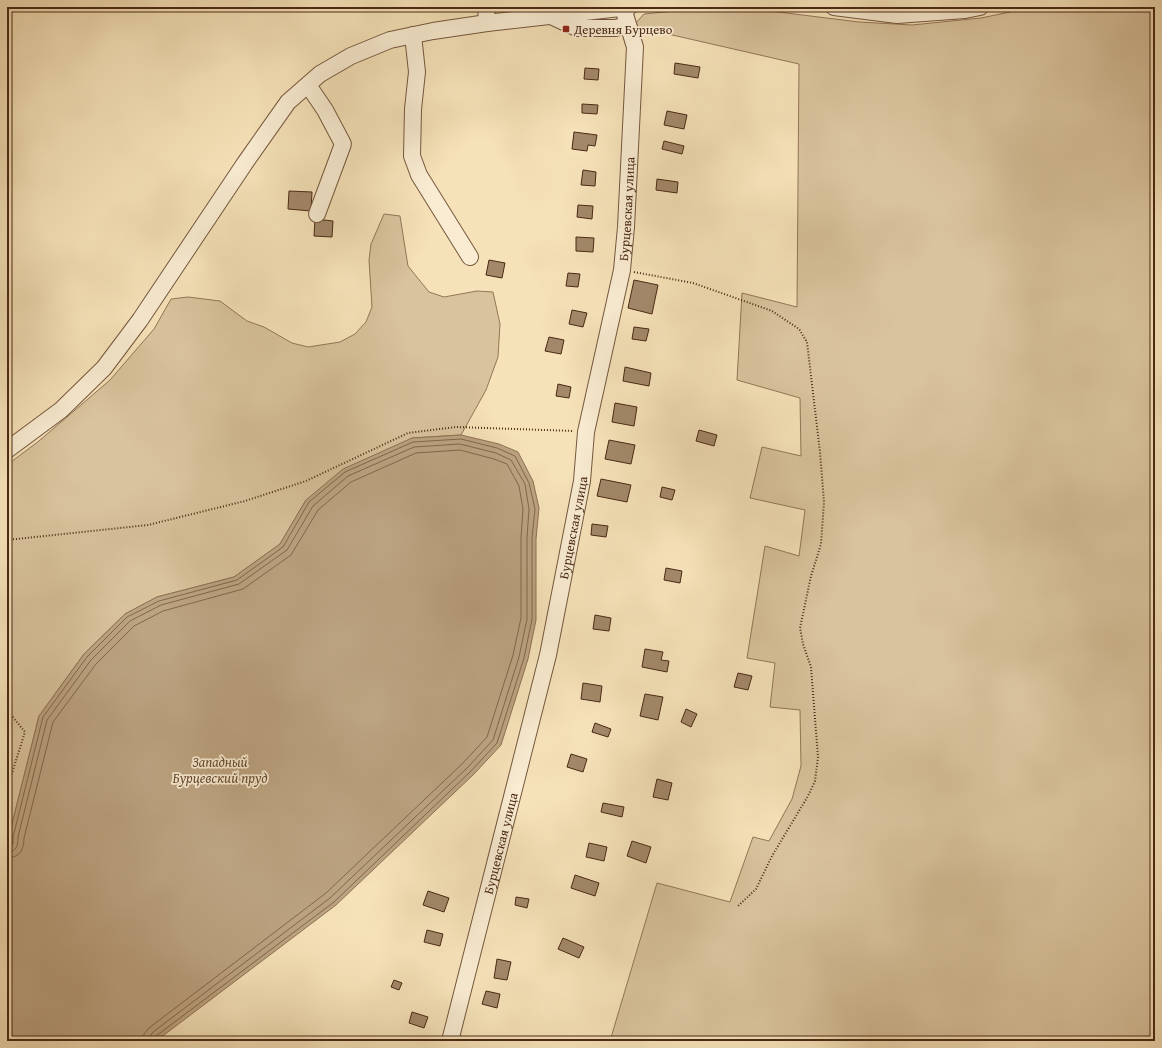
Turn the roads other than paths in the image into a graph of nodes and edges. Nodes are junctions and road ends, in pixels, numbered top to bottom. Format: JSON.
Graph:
{"nodes":[{"id":1,"x":486,"y":7,"type":"edge"},
{"id":2,"x":626,"y":7,"type":"edge"},
{"id":3,"x":834,"y":7,"type":"edge"},
{"id":4,"x":980,"y":7,"type":"edge"},
{"id":5,"x":550,"y":16,"type":"junction"},
{"id":6,"x":487,"y":23,"type":"junction"},
{"id":7,"x":628,"y":25,"type":"junction"},
{"id":8,"x":413,"y":35,"type":"junction"},
{"id":9,"x":308,"y":85,"type":"junction"},
{"id":10,"x":317,"y":214,"type":"dead end"},
{"id":11,"x":470,"y":257,"type":"dead end"},
{"id":12,"x":7,"y":450,"type":"edge"},
{"id":13,"x":450,"y":1041,"type":"edge"}],
"edges":[{"from":1,"to":6,"type":"street"},
{"from":2,"to":5,"type":"street"},
{"from":2,"to":7,"type":"street","name":"Бурцевская улица"},
{"from":3,"to":4,"type":"street"},
{"from":5,"to":6,"type":"street"},
{"from":5,"to":7,"type":"street"},
{"from":6,"to":8,"type":"street"},
{"from":7,"to":13,"type":"street","name":"Бурцевская улица"},
{"from":8,"to":9,"type":"street"},
{"from":8,"to":11,"type":"street"},
{"from":9,"to":10,"type":"street"},
{"from":9,"to":12,"type":"street"}]}
